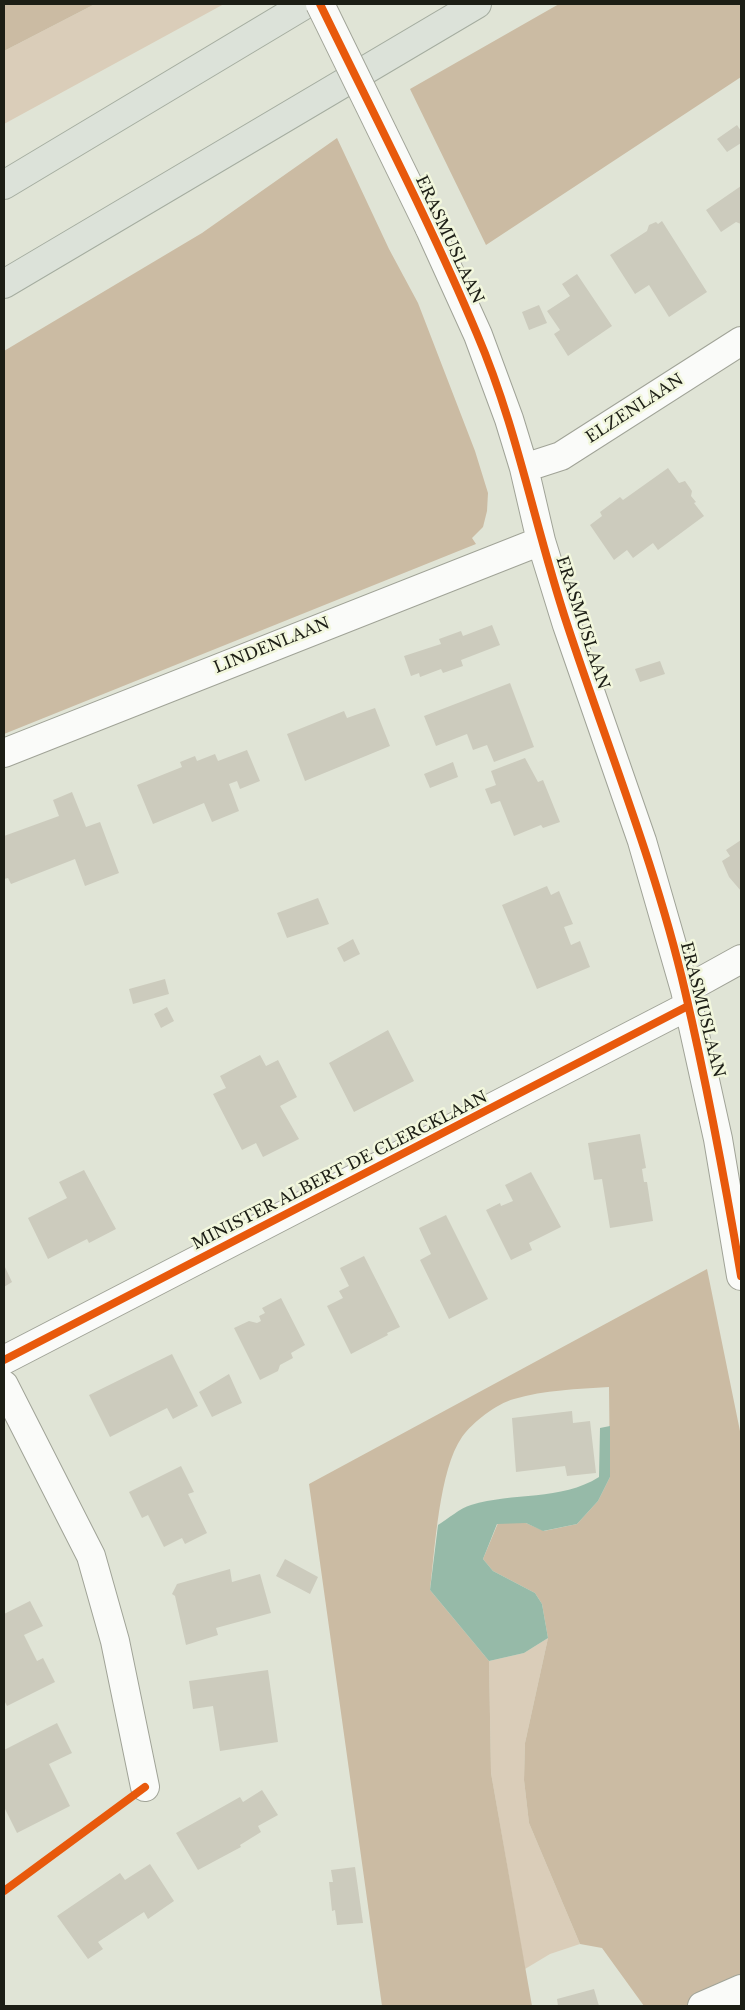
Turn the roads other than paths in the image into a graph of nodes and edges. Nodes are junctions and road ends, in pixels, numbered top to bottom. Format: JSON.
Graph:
{"nodes":[{"id":1,"x":306,"y":4,"type":"edge"},
{"id":2,"x":320,"y":4,"type":"edge"},
{"id":3,"x":477,"y":4,"type":"edge"},
{"id":4,"x":4,"y":185,"type":"edge"},
{"id":5,"x":4,"y":284,"type":"edge"},
{"id":6,"x":741,"y":341,"type":"edge"},
{"id":7,"x":524,"y":468,"type":"junction"},
{"id":8,"x":541,"y":541,"type":"junction"},
{"id":9,"x":4,"y":753,"type":"edge"},
{"id":10,"x":741,"y":959,"type":"edge"},
{"id":11,"x":686,"y":998,"type":"junction"},
{"id":12,"x":741,"y":1276,"type":"edge"},
{"id":13,"x":4,"y":1360,"type":"edge"},
{"id":14,"x":4,"y":1385,"type":"edge"},
{"id":15,"x":145,"y":1787,"type":"dead end"},
{"id":16,"x":741,"y":1989,"type":"edge"},
{"id":17,"x":702,"y":2006,"type":"edge"}],
"edges":[{"from":1,"to":4,"type":"highway"},
{"from":2,"to":7,"type":"street","name":"ERASMUSLAAN","bridge":true},
{"from":3,"to":5,"type":"highway"},
{"from":6,"to":7,"type":"street","name":"ELZENLAAN"},
{"from":7,"to":8,"type":"street","name":"ERASMUSLAAN"},
{"from":8,"to":9,"type":"street","name":"LINDENLAAN"},
{"from":8,"to":11,"type":"street","name":"ERASMUSLAAN"},
{"from":10,"to":11,"type":"street","name":"MINISTER ALBERT DE CLERCKLAAN"},
{"from":11,"to":12,"type":"street","name":"ERASMUSLAAN"},
{"from":11,"to":13,"type":"street","name":"MINISTER ALBERT DE CLERCKLAAN"},
{"from":14,"to":15,"type":"street"},
{"from":16,"to":17,"type":"street"}]}
